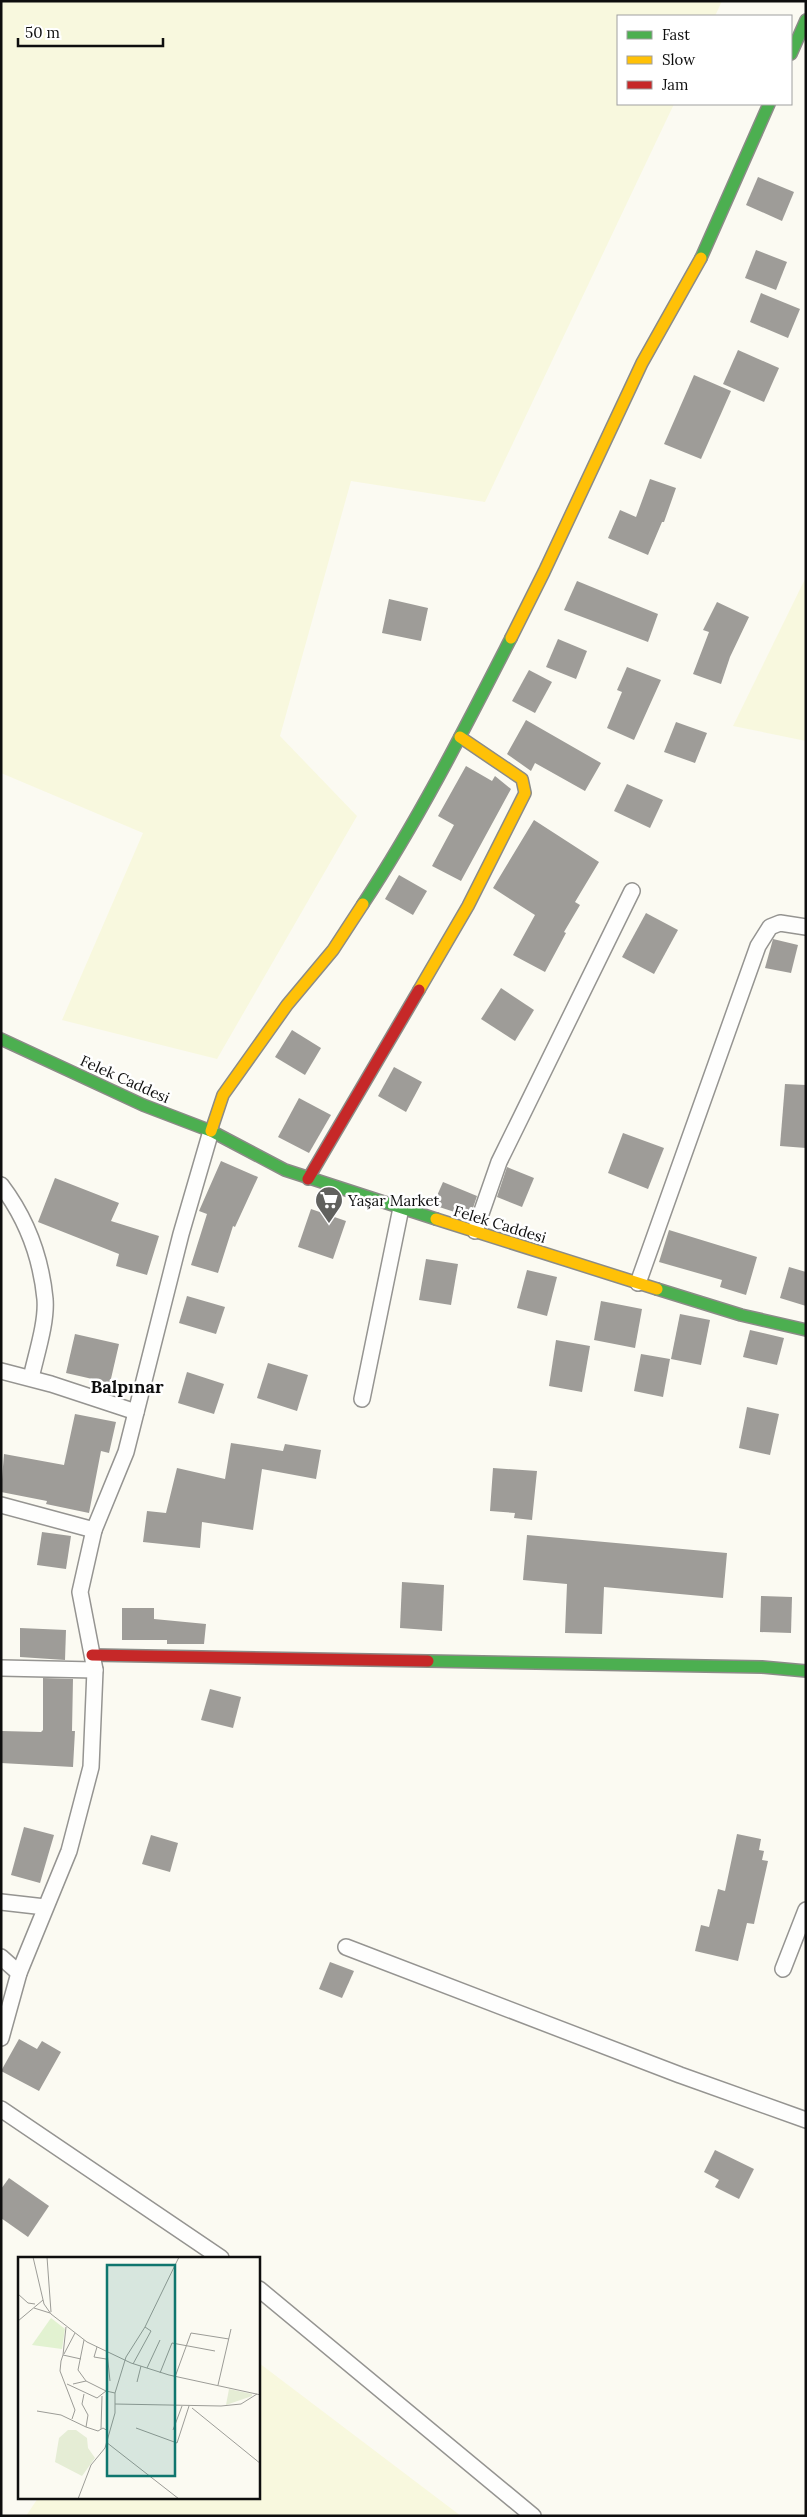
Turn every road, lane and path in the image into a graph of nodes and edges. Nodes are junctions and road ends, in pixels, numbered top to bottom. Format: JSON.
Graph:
{"nodes":[{"id":1,"x":806,"y":20,"type":"edge"},
{"id":2,"x":792,"y":52,"type":"edge"},
{"id":3,"x":769,"y":105,"type":"edge"},
{"id":4,"x":460,"y":737,"type":"junction"},
{"id":5,"x":632,"y":891,"type":"dead end"},
{"id":6,"x":806,"y":927,"type":"edge"},
{"id":7,"x":1,"y":1040,"type":"edge"},
{"id":8,"x":210,"y":1132,"type":"junction"},
{"id":9,"x":308,"y":1179,"type":"junction"},
{"id":10,"x":1,"y":1185,"type":"edge"},
{"id":11,"x":401,"y":1208,"type":"junction"},
{"id":12,"x":474,"y":1232,"type":"junction"},
{"id":13,"x":638,"y":1283,"type":"junction"},
{"id":14,"x":806,"y":1330,"type":"edge"},
{"id":15,"x":1,"y":1371,"type":"edge"},
{"id":16,"x":31,"y":1378,"type":"junction"},
{"id":17,"x":362,"y":1399,"type":"dead end"},
{"id":18,"x":136,"y":1412,"type":"junction"},
{"id":19,"x":1,"y":1505,"type":"edge"},
{"id":20,"x":94,"y":1530,"type":"junction"},
{"id":21,"x":92,"y":1655,"type":"junction"},
{"id":22,"x":1,"y":1668,"type":"edge"},
{"id":23,"x":95,"y":1670,"type":"junction"},
{"id":24,"x":806,"y":1670,"type":"edge"},
{"id":25,"x":1,"y":1902,"type":"edge"},
{"id":26,"x":45,"y":1906,"type":"junction"},
{"id":27,"x":806,"y":1910,"type":"edge"},
{"id":28,"x":346,"y":1947,"type":"dead end"},
{"id":29,"x":1,"y":1956,"type":"edge"},
{"id":30,"x":783,"y":1969,"type":"dead end"},
{"id":31,"x":19,"y":1972,"type":"junction"},
{"id":32,"x":1,"y":2038,"type":"edge"},
{"id":33,"x":1,"y":2109,"type":"edge"},
{"id":34,"x":806,"y":2120,"type":"edge"},
{"id":35,"x":220,"y":2257,"type":"edge"},
{"id":36,"x":260,"y":2291,"type":"edge"},
{"id":37,"x":533,"y":2516,"type":"edge"}],
"edges":[{"from":1,"to":2,"type":"street"},
{"from":3,"to":4,"type":"street"},
{"from":4,"to":8,"type":"street"},
{"from":4,"to":9,"type":"street"},
{"from":5,"to":12,"type":"street"},
{"from":6,"to":13,"type":"street"},
{"from":7,"to":8,"type":"street","name":"Felek Caddesi"},
{"from":8,"to":9,"type":"street","name":"Felek Caddesi"},
{"from":8,"to":18,"type":"street"},
{"from":9,"to":11,"type":"street","name":"Felek Caddesi"},
{"from":10,"to":16,"type":"street"},
{"from":11,"to":12,"type":"street","name":"Felek Caddesi"},
{"from":11,"to":17,"type":"street"},
{"from":12,"to":13,"type":"street","name":"Felek Caddesi"},
{"from":13,"to":14,"type":"street","name":"Felek Caddesi"},
{"from":15,"to":16,"type":"street"},
{"from":16,"to":18,"type":"street"},
{"from":18,"to":20,"type":"street"},
{"from":19,"to":20,"type":"street"},
{"from":20,"to":21,"type":"street"},
{"from":21,"to":23,"type":"street"},
{"from":21,"to":24,"type":"street"},
{"from":22,"to":23,"type":"street"},
{"from":23,"to":26,"type":"street"},
{"from":25,"to":26,"type":"street"},
{"from":26,"to":31,"type":"street"},
{"from":27,"to":30,"type":"street"},
{"from":28,"to":34,"type":"street"},
{"from":29,"to":31,"type":"street"},
{"from":31,"to":32,"type":"street"},
{"from":33,"to":35,"type":"street"},
{"from":36,"to":37,"type":"street"}]}
